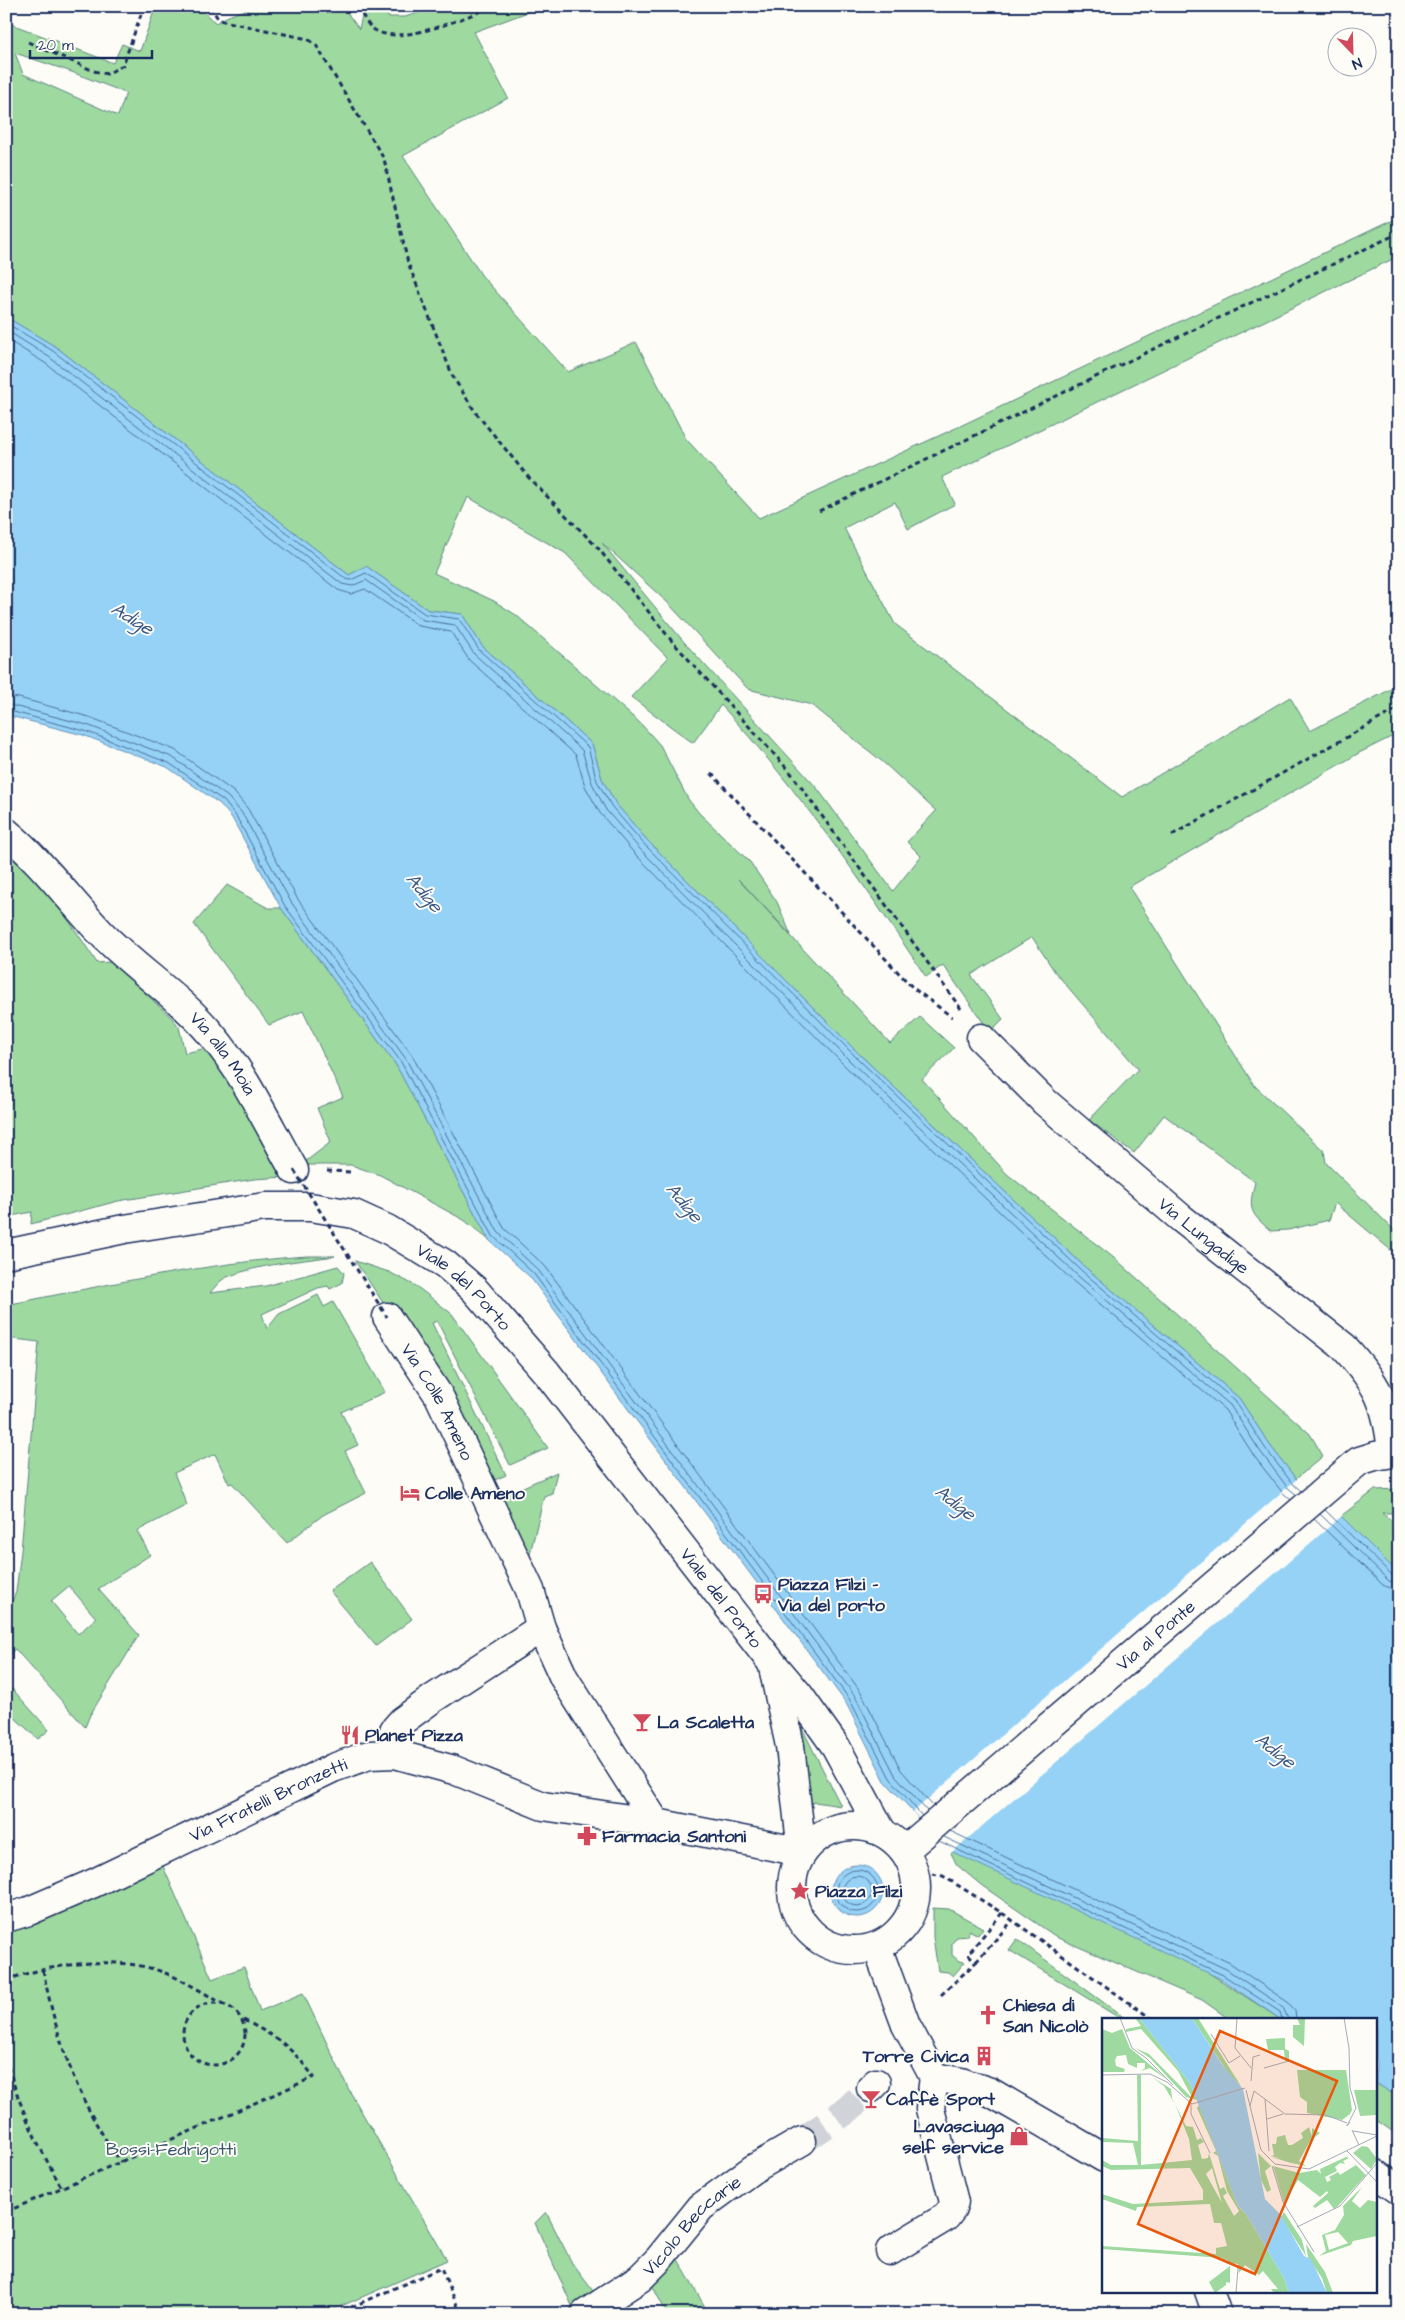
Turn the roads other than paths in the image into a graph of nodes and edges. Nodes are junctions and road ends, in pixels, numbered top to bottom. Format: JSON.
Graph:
{"nodes":[{"id":1,"x":6,"y":832,"type":"edge"},
{"id":2,"x":981,"y":1038,"type":"road end"},
{"id":3,"x":294,"y":1170,"type":"road end"},
{"id":4,"x":6,"y":1254,"type":"edge"},
{"id":5,"x":387,"y":1317,"type":"road end"},
{"id":6,"x":1395,"y":1452,"type":"edge"},
{"id":7,"x":541,"y":1628,"type":"junction"},
{"id":8,"x":772,"y":1663,"type":"junction"},
{"id":9,"x":404,"y":1756,"type":"junction"},
{"id":10,"x":656,"y":1823,"type":"junction"},
{"id":11,"x":882,"y":1832,"type":"junction"},
{"id":12,"x":802,"y":1852,"type":"junction"},
{"id":13,"x":914,"y":1853,"type":"junction"},
{"id":14,"x":6,"y":1918,"type":"edge"},
{"id":15,"x":877,"y":1947,"type":"junction"},
{"id":16,"x":934,"y":2077,"type":"junction"},
{"id":17,"x":802,"y":2141,"type":"tunnel mouth"},
{"id":18,"x":1102,"y":2154,"type":"edge"},
{"id":19,"x":1378,"y":2175,"type":"edge"},
{"id":20,"x":1399,"y":2190,"type":"edge"},
{"id":21,"x":890,"y":2251,"type":"dead end"},
{"id":22,"x":1209,"y":2292,"type":"edge"},
{"id":23,"x":585,"y":2314,"type":"edge"},
{"id":24,"x":1217,"y":2314,"type":"edge"}],
"edges":[{"from":1,"to":3,"type":"street","name":"Via alla Moia"},
{"from":2,"to":6,"type":"street","name":"Via Lungadige"},
{"from":4,"to":8,"type":"street","name":"Viale del Porto"},
{"from":5,"to":7,"type":"street","name":"Via Colle Ameno"},
{"from":6,"to":13,"type":"street","name":"Via al Ponte"},
{"from":7,"to":9,"type":"street"},
{"from":7,"to":10,"type":"street","name":"Via Colle Ameno"},
{"from":8,"to":11,"type":"street","name":"Viale del Porto"},
{"from":8,"to":12,"type":"street","name":"Viale del Porto"},
{"from":9,"to":10,"type":"street","name":"Via Fratelli Bronzetti"},
{"from":9,"to":14,"type":"street","name":"Via Fratelli Bronzetti"},
{"from":10,"to":12,"type":"street"},
{"from":11,"to":12,"type":"street"},
{"from":11,"to":13,"type":"street"},
{"from":12,"to":15,"type":"street"},
{"from":13,"to":15,"type":"street"},
{"from":15,"to":16,"type":"street"},
{"from":16,"to":18,"type":"street"},
{"from":16,"to":21,"type":"street"},
{"from":17,"to":23,"type":"street","name":"Vicolo Beccarie"},
{"from":19,"to":20,"type":"street"},
{"from":22,"to":24,"type":"street"}]}
